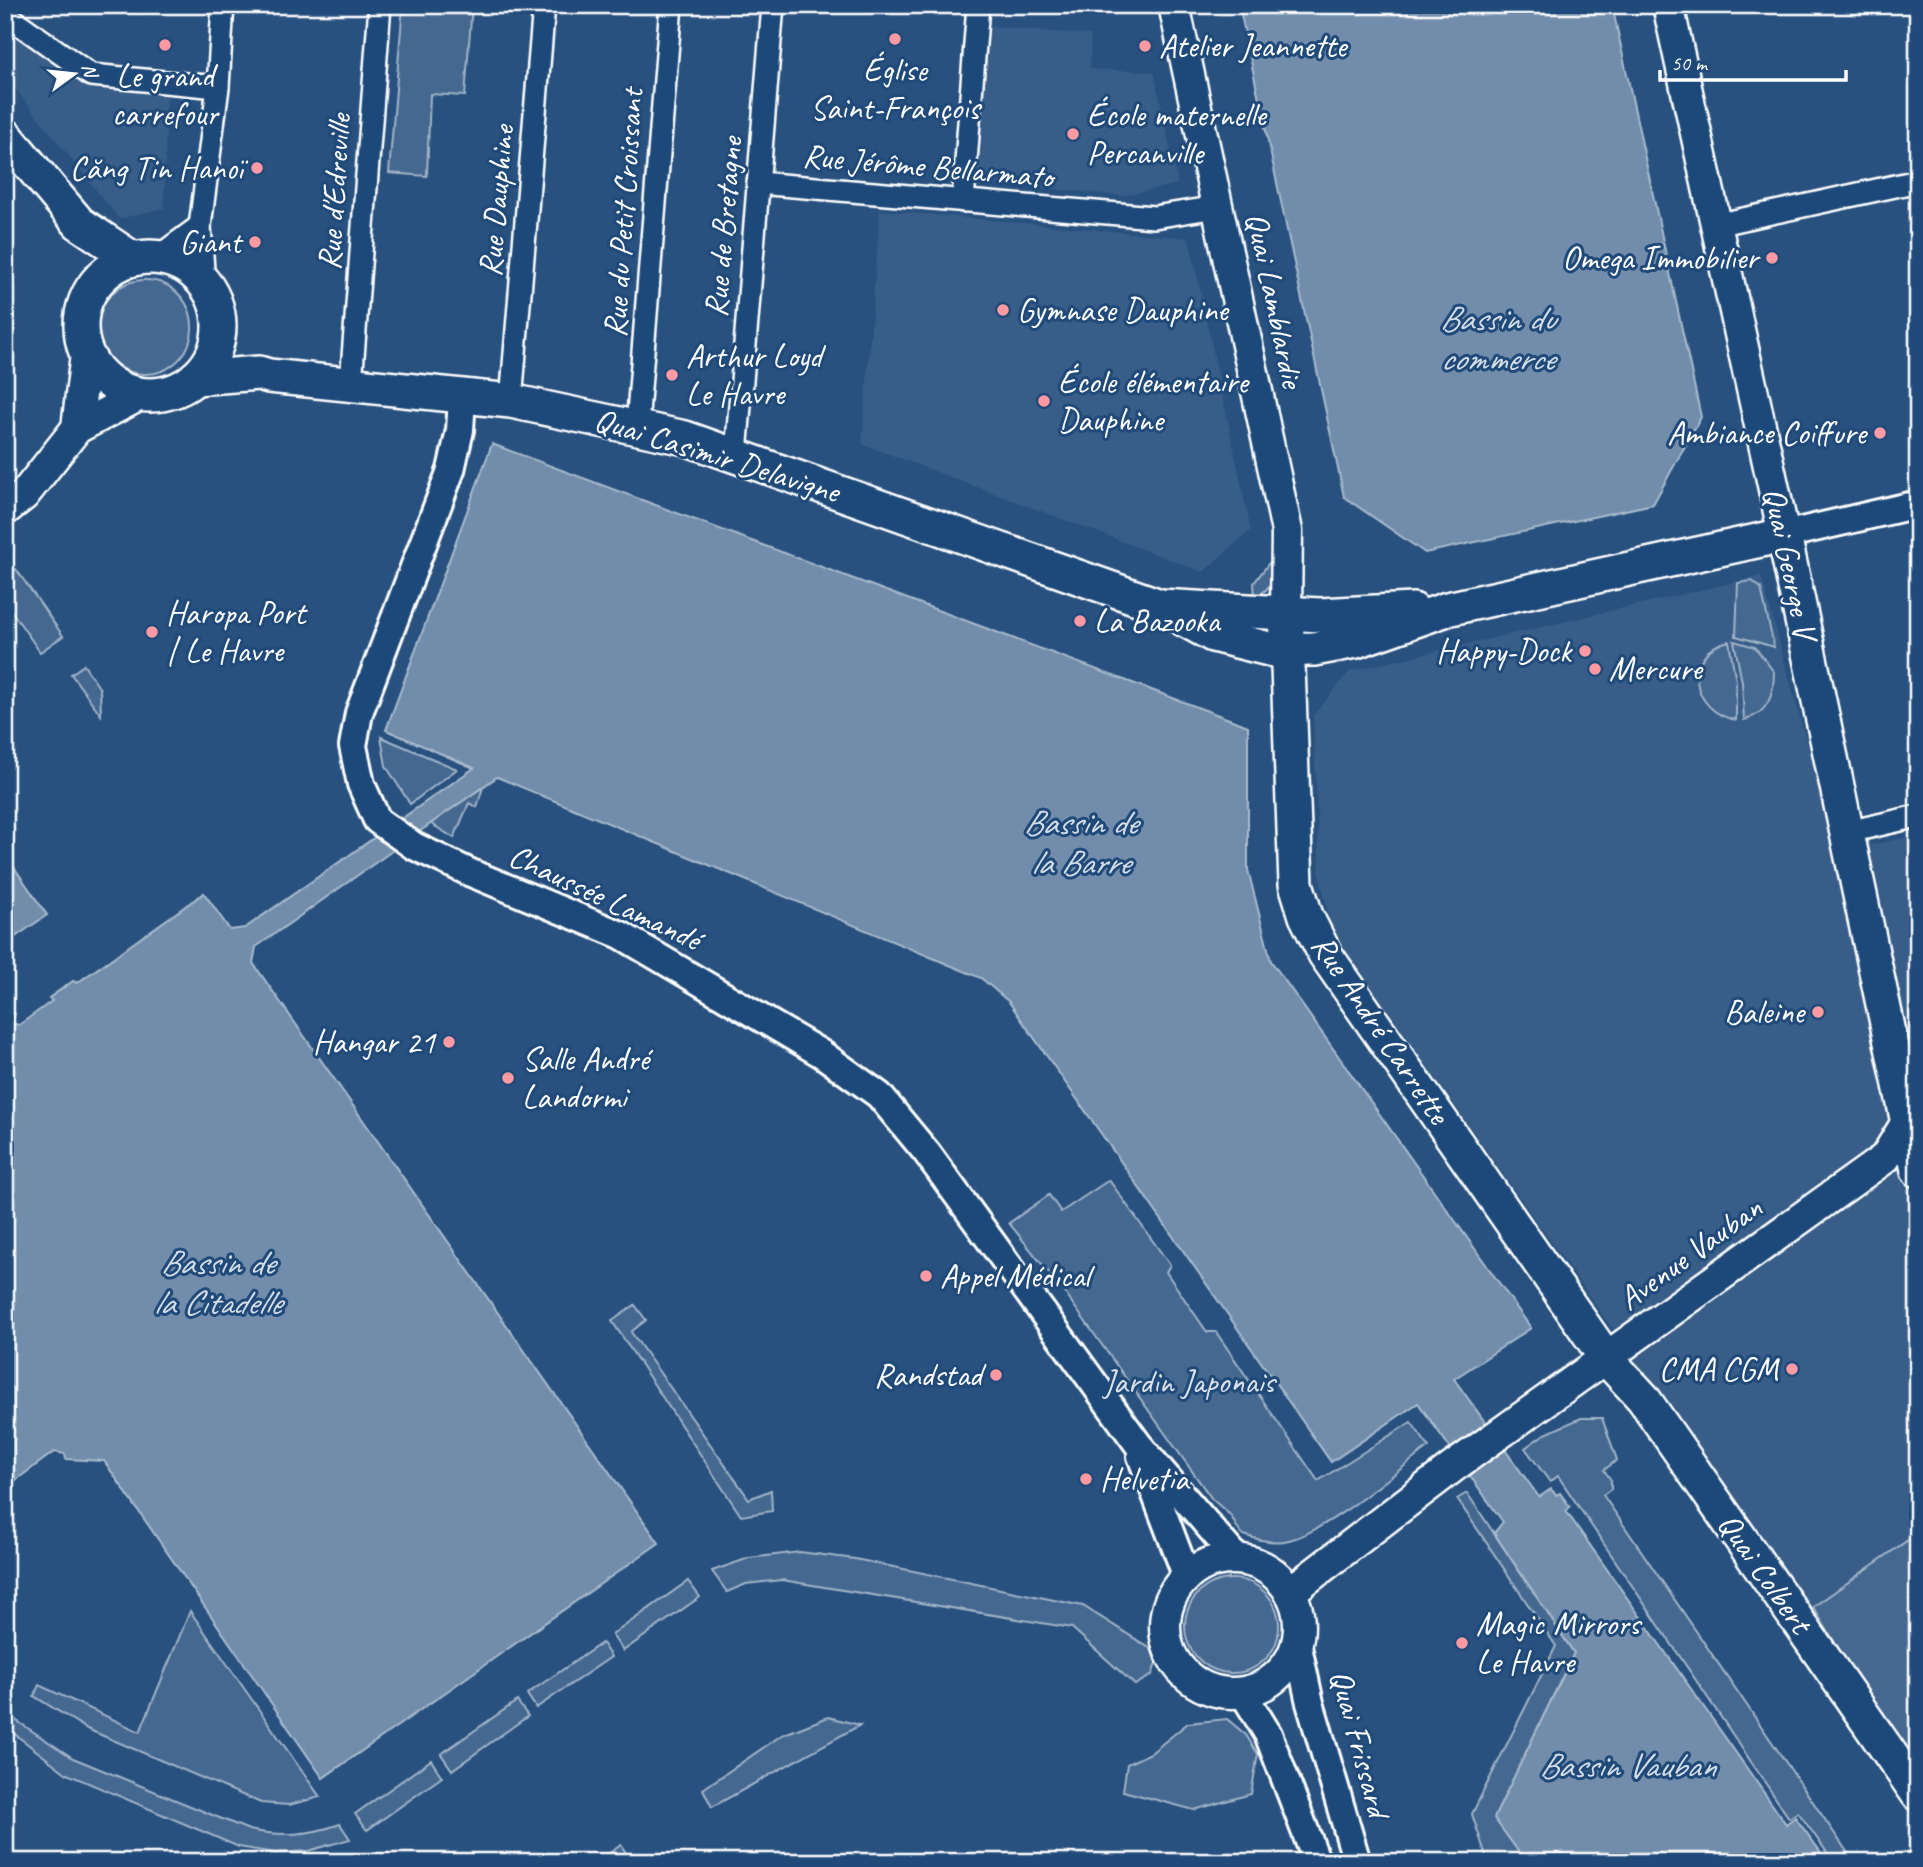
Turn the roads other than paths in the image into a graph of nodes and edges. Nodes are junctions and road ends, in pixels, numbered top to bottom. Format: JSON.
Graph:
{"nodes":[{"id":1,"x":223,"y":5,"type":"edge"},
{"id":2,"x":380,"y":5,"type":"edge"},
{"id":3,"x":544,"y":5,"type":"edge"},
{"id":4,"x":671,"y":5,"type":"edge"},
{"id":5,"x":772,"y":5,"type":"edge"},
{"id":6,"x":978,"y":5,"type":"edge"},
{"id":7,"x":1174,"y":5,"type":"edge"},
{"id":8,"x":1668,"y":5,"type":"edge"},
{"id":9,"x":5,"y":14,"type":"edge"},
{"id":10,"x":218,"y":87,"type":"junction"},
{"id":11,"x":5,"y":135,"type":"edge"},
{"id":12,"x":1918,"y":181,"type":"edge"},
{"id":13,"x":758,"y":183,"type":"junction"},
{"id":14,"x":963,"y":201,"type":"junction"},
{"id":15,"x":1217,"y":206,"type":"junction"},
{"id":16,"x":79,"y":223,"type":"junction"},
{"id":17,"x":1716,"y":225,"type":"junction"},
{"id":18,"x":200,"y":226,"type":"junction"},
{"id":19,"x":146,"y":258,"type":"junction"},
{"id":20,"x":95,"y":284,"type":"junction"},
{"id":21,"x":204,"y":284,"type":"junction"},
{"id":22,"x":218,"y":335,"type":"junction"},
{"id":23,"x":86,"y":354,"type":"junction"},
{"id":24,"x":259,"y":373,"type":"junction"},
{"id":25,"x":195,"y":378,"type":"junction"},
{"id":26,"x":351,"y":383,"type":"junction"},
{"id":27,"x":138,"y":396,"type":"junction"},
{"id":28,"x":463,"y":398,"type":"junction"},
{"id":29,"x":511,"y":401,"type":"junction"},
{"id":30,"x":637,"y":426,"type":"junction"},
{"id":31,"x":77,"y":428,"type":"junction"},
{"id":32,"x":736,"y":454,"type":"junction"},
{"id":33,"x":1918,"y":504,"type":"edge"},
{"id":34,"x":5,"y":510,"type":"edge"},
{"id":35,"x":1784,"y":535,"type":"junction"},
{"id":36,"x":1160,"y":606,"type":"junction"},
{"id":37,"x":1447,"y":608,"type":"junction"},
{"id":38,"x":1286,"y":612,"type":"junction"},
{"id":39,"x":1288,"y":651,"type":"junction"},
{"id":40,"x":1918,"y":816,"type":"edge"},
{"id":41,"x":1848,"y":832,"type":"junction"},
{"id":42,"x":1913,"y":1115,"type":"edge"},
{"id":43,"x":1918,"y":1170,"type":"edge"},
{"id":44,"x":1606,"y":1358,"type":"junction"},
{"id":45,"x":1138,"y":1444,"type":"junction"},
{"id":46,"x":1237,"y":1559,"type":"junction"},
{"id":47,"x":1187,"y":1577,"type":"junction"},
{"id":48,"x":1290,"y":1592,"type":"junction"},
{"id":49,"x":1297,"y":1642,"type":"junction"},
{"id":50,"x":1243,"y":1693,"type":"junction"},
{"id":51,"x":1918,"y":1794,"type":"edge"},
{"id":52,"x":1317,"y":1862,"type":"edge"},
{"id":53,"x":1357,"y":1862,"type":"edge"}],
"edges":[{"from":1,"to":10,"type":"street"},
{"from":2,"to":26,"type":"street","name":"Rue d'Edreville"},
{"from":3,"to":29,"type":"street","name":"Rue Dauphine"},
{"from":4,"to":30,"type":"street","name":"Rue du Petit Croissant"},
{"from":5,"to":13,"type":"street","name":"Rue de Bretagne"},
{"from":6,"to":14,"type":"street"},
{"from":7,"to":15,"type":"main road","name":"Quai Lamblardie"},
{"from":8,"to":17,"type":"main road","name":"Quai George V"},
{"from":9,"to":10,"type":"street"},
{"from":10,"to":18,"type":"street"},
{"from":11,"to":16,"type":"main road"},
{"from":12,"to":17,"type":"street"},
{"from":13,"to":14,"type":"street","name":"Rue Jérôme Bellarmato"},
{"from":13,"to":32,"type":"street","name":"Rue de Bretagne"},
{"from":14,"to":15,"type":"street","name":"Rue Jérôme Bellarmato"},
{"from":15,"to":38,"type":"main road","name":"Quai Lamblardie"},
{"from":16,"to":19,"type":"main road"},
{"from":16,"to":20,"type":"main road"},
{"from":17,"to":35,"type":"main road","name":"Quai George V"},
{"from":18,"to":19,"type":"street"},
{"from":18,"to":21,"type":"street"},
{"from":19,"to":20,"type":"main road"},
{"from":19,"to":21,"type":"main road"},
{"from":20,"to":23,"type":"main road"},
{"from":21,"to":22,"type":"main road"},
{"from":22,"to":24,"type":"main road"},
{"from":22,"to":25,"type":"main road"},
{"from":23,"to":27,"type":"main road"},
{"from":23,"to":31,"type":"main road"},
{"from":24,"to":25,"type":"main road","name":"Quai Casimir Delavigne"},
{"from":24,"to":26,"type":"main road","name":"Quai Casimir Delavigne"},
{"from":25,"to":27,"type":"main road"},
{"from":26,"to":28,"type":"main road","name":"Quai Casimir Delavigne"},
{"from":27,"to":31,"type":"main road"},
{"from":28,"to":29,"type":"main road","name":"Quai Casimir Delavigne"},
{"from":28,"to":45,"type":"street","name":"Chaussée Lamandé"},
{"from":29,"to":30,"type":"main road","name":"Quai Casimir Delavigne"},
{"from":30,"to":32,"type":"main road","name":"Quai Casimir Delavigne"},
{"from":31,"to":34,"type":"main road"},
{"from":32,"to":36,"type":"main road","name":"Quai Casimir Delavigne"},
{"from":33,"to":35,"type":"street"},
{"from":35,"to":37,"type":"main road"},
{"from":35,"to":41,"type":"main road","name":"Quai George V"},
{"from":36,"to":38,"type":"main road","name":"Quai Casimir Delavigne"},
{"from":36,"to":39,"type":"main road","name":"Quai Casimir Delavigne"},
{"from":37,"to":38,"type":"main road","name":"Quai Casimir Delavigne"},
{"from":37,"to":39,"type":"main road"},
{"from":38,"to":39,"type":"main road","name":"Rue André Carrette"},
{"from":39,"to":44,"type":"main road","name":"Rue André Carrette"},
{"from":40,"to":41,"type":"street"},
{"from":41,"to":42,"type":"main road","name":"Quai George V"},
{"from":42,"to":43,"type":"main road","name":"Quai George V"},
{"from":42,"to":44,"type":"main road","name":"Avenue Vauban"},
{"from":44,"to":48,"type":"main road","name":"Avenue Vauban"},
{"from":44,"to":51,"type":"main road","name":"Quai Colbert"},
{"from":45,"to":46,"type":"street","name":"Chaussée Lamandé"},
{"from":45,"to":47,"type":"street","name":"Chaussée Lamandé"},
{"from":46,"to":47,"type":"main road"},
{"from":46,"to":48,"type":"main road"},
{"from":47,"to":50,"type":"main road"},
{"from":48,"to":49,"type":"main road"},
{"from":49,"to":50,"type":"main road"},
{"from":49,"to":53,"type":"street","name":"Quai Frissard"},
{"from":50,"to":52,"type":"street"}]}
